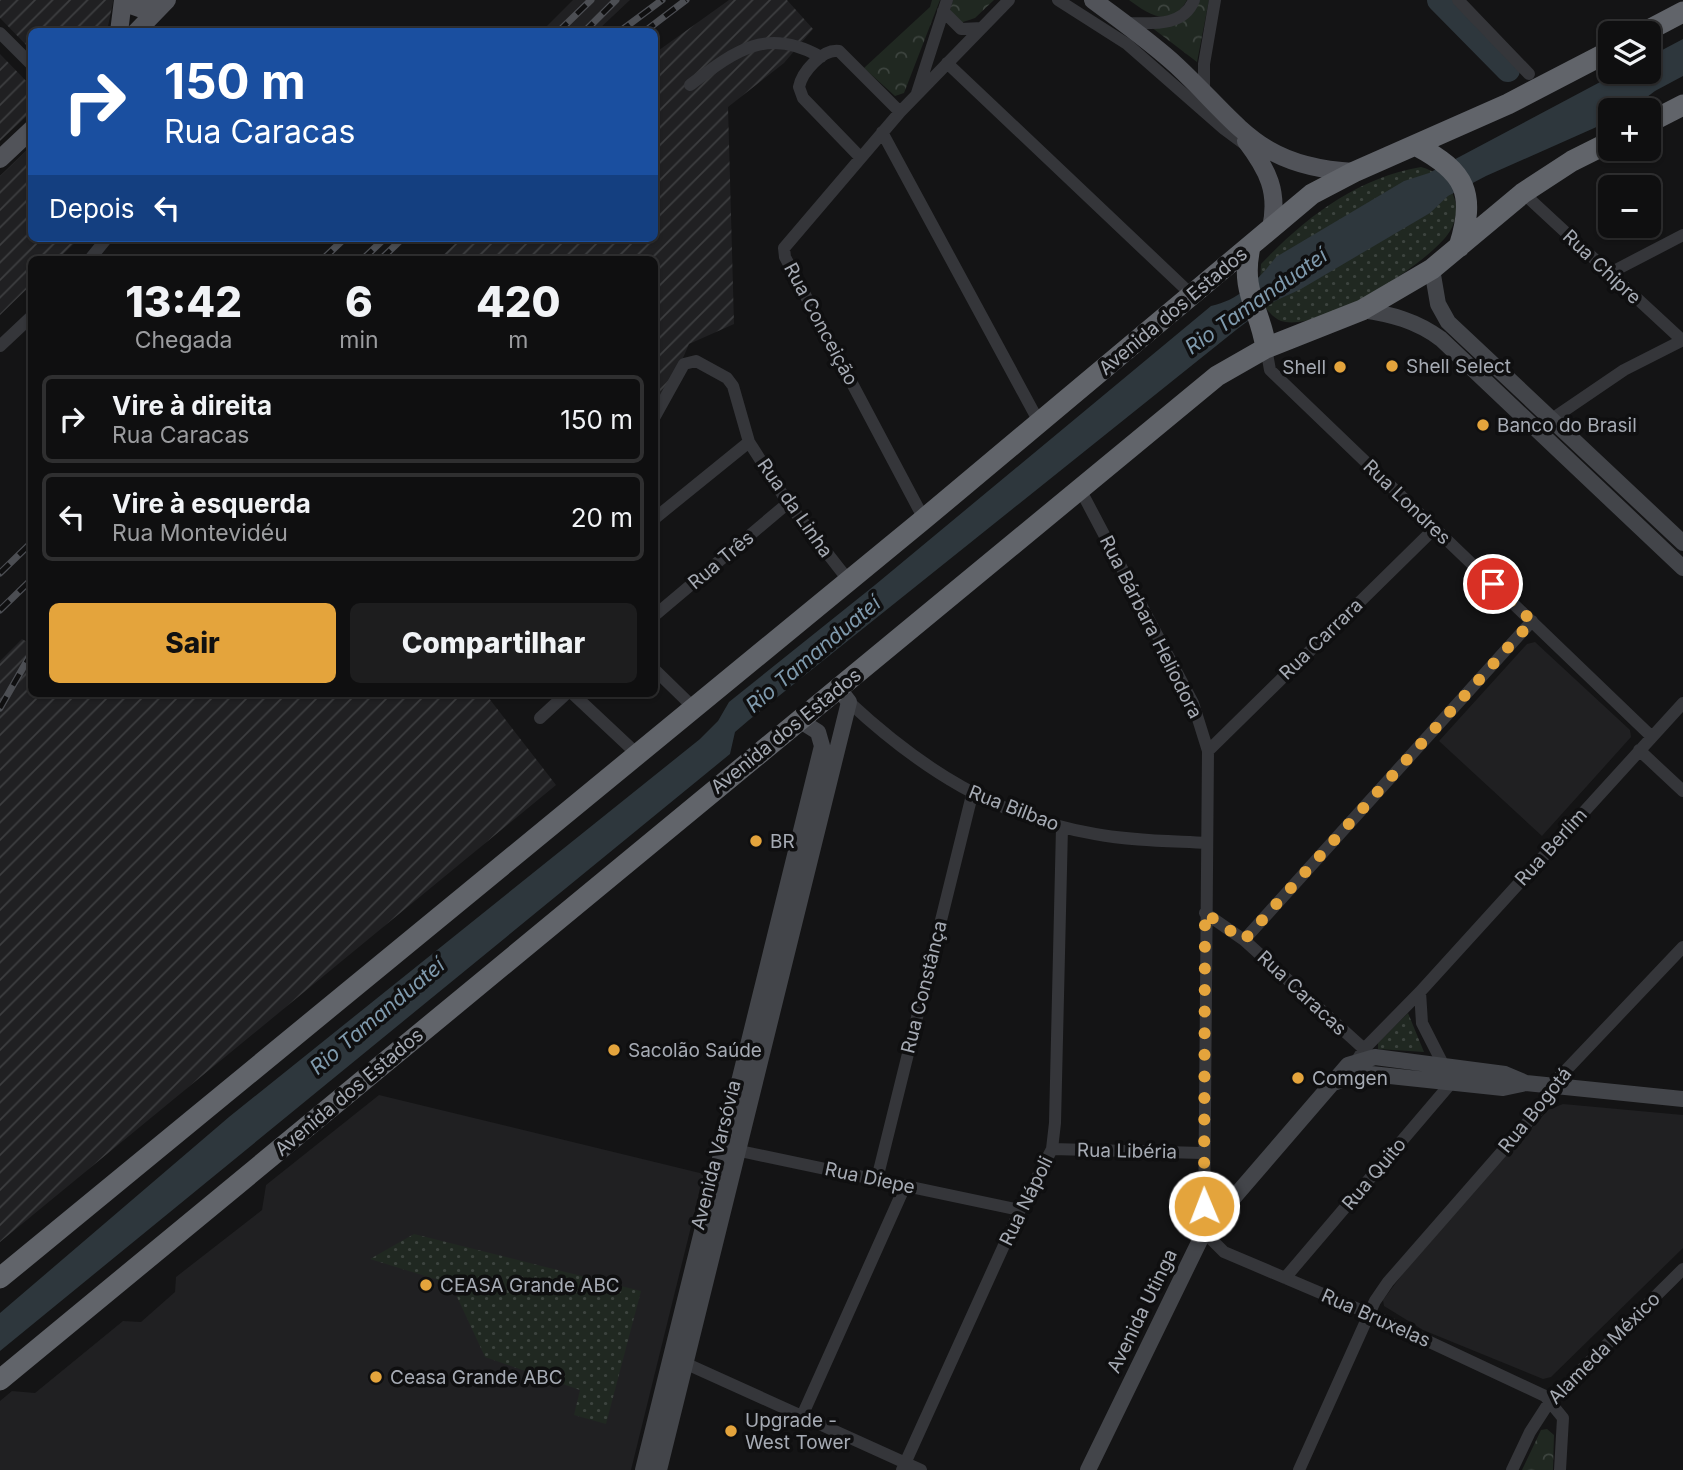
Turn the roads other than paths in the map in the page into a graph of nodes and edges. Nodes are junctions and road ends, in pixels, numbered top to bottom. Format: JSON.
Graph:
{"nodes":[{"id":1,"x":1009,"y":0,"type":"edge"},
{"id":2,"x":1058,"y":0,"type":"edge"},
{"id":3,"x":1093,"y":0,"type":"edge"},
{"id":4,"x":1194,"y":0,"type":"edge"},
{"id":5,"x":1215,"y":0,"type":"edge"},
{"id":6,"x":1458,"y":0,"type":"edge"},
{"id":7,"x":125,"y":1,"type":"edge"},
{"id":8,"x":165,"y":2,"type":"edge"},
{"id":9,"x":945,"y":5,"type":"edge"},
{"id":10,"x":1683,"y":12,"type":"edge"},
{"id":11,"x":1121,"y":21,"type":"junction"},
{"id":12,"x":1661,"y":24,"type":"edge"},
{"id":13,"x":120,"y":28,"type":"edge"},
{"id":14,"x":136,"y":28,"type":"edge"},
{"id":15,"x":140,"y":28,"type":"edge"},
{"id":16,"x":982,"y":28,"type":"junction"},
{"id":17,"x":0,"y":33,"type":"edge"},
{"id":18,"x":821,"y":57,"type":"junction"},
{"id":19,"x":1598,"y":57,"type":"edge"},
{"id":20,"x":28,"y":61,"type":"edge"},
{"id":21,"x":947,"y":63,"type":"junction"},
{"id":22,"x":1529,"y":74,"type":"dead end"},
{"id":23,"x":690,"y":85,"type":"dead end"},
{"id":24,"x":916,"y":94,"type":"junction"},
{"id":25,"x":1205,"y":94,"type":"junction"},
{"id":26,"x":1683,"y":105,"type":"edge"},
{"id":27,"x":900,"y":112,"type":"junction"},
{"id":28,"x":1661,"y":116,"type":"edge"},
{"id":29,"x":1231,"y":122,"type":"junction"},
{"id":30,"x":28,"y":132,"type":"edge"},
{"id":31,"x":882,"y":132,"type":"junction"},
{"id":32,"x":1417,"y":146,"type":"junction"},
{"id":33,"x":1598,"y":148,"type":"edge"},
{"id":34,"x":1252,"y":149,"type":"junction"},
{"id":35,"x":860,"y":157,"type":"junction"},
{"id":36,"x":0,"y":159,"type":"edge"},
{"id":37,"x":1354,"y":172,"type":"junction"},
{"id":38,"x":1523,"y":193,"type":"junction"},
{"id":39,"x":1271,"y":228,"type":"junction"},
{"id":40,"x":1683,"y":235,"type":"edge"},
{"id":41,"x":104,"y":242,"type":"edge"},
{"id":42,"x":1250,"y":247,"type":"junction"},
{"id":43,"x":1459,"y":247,"type":"junction"},
{"id":44,"x":92,"y":256,"type":"edge"},
{"id":45,"x":1432,"y":269,"type":"junction"},
{"id":46,"x":1610,"y":274,"type":"junction"},
{"id":47,"x":1193,"y":296,"type":"junction"},
{"id":48,"x":1362,"y":310,"type":"junction"},
{"id":49,"x":28,"y":320,"type":"edge"},
{"id":50,"x":1682,"y":340,"type":"edge"},
{"id":51,"x":0,"y":346,"type":"edge"},
{"id":52,"x":1266,"y":348,"type":"junction"},
{"id":53,"x":658,"y":410,"type":"edge"},
{"id":54,"x":1552,"y":419,"type":"junction"},
{"id":55,"x":1040,"y":422,"type":"junction"},
{"id":56,"x":749,"y":442,"type":"junction"},
{"id":57,"x":1080,"y":489,"type":"junction"},
{"id":58,"x":788,"y":503,"type":"junction"},
{"id":59,"x":658,"y":516,"type":"edge"},
{"id":60,"x":924,"y":519,"type":"junction"},
{"id":61,"x":1435,"y":528,"type":"junction"},
{"id":62,"x":1683,"y":543,"type":"edge"},
{"id":63,"x":1683,"y":568,"type":"edge"},
{"id":64,"x":849,"y":581,"type":"junction"},
{"id":65,"x":658,"y":613,"type":"edge"},
{"id":66,"x":1532,"y":621,"type":"junction"},
{"id":67,"x":658,"y":672,"type":"edge"},
{"id":68,"x":844,"y":695,"type":"junction"},
{"id":69,"x":564,"y":697,"type":"edge"},
{"id":70,"x":573,"y":697,"type":"edge"},
{"id":71,"x":1683,"y":703,"type":"edge"},
{"id":72,"x":693,"y":707,"type":"junction"},
{"id":73,"x":540,"y":718,"type":"dead end"},
{"id":74,"x":799,"y":720,"type":"junction"},
{"id":75,"x":1651,"y":737,"type":"junction"},
{"id":76,"x":1639,"y":750,"type":"junction"},
{"id":77,"x":1208,"y":751,"type":"junction"},
{"id":78,"x":636,"y":753,"type":"junction"},
{"id":79,"x":1683,"y":791,"type":"edge"},
{"id":80,"x":972,"y":795,"type":"junction"},
{"id":81,"x":1062,"y":827,"type":"junction"},
{"id":82,"x":1207,"y":843,"type":"junction"},
{"id":83,"x":1205,"y":913,"type":"junction"},
{"id":84,"x":1244,"y":940,"type":"junction"},
{"id":85,"x":1683,"y":947,"type":"edge"},
{"id":86,"x":1420,"y":992,"type":"junction"},
{"id":87,"x":1360,"y":1055,"type":"junction"},
{"id":88,"x":1448,"y":1075,"type":"junction"},
{"id":89,"x":1330,"y":1084,"type":"junction"},
{"id":90,"x":1551,"y":1086,"type":"junction"},
{"id":91,"x":1683,"y":1099,"type":"edge"},
{"id":92,"x":1052,"y":1149,"type":"junction"},
{"id":93,"x":740,"y":1151,"type":"junction"},
{"id":94,"x":1202,"y":1153,"type":"junction"},
{"id":95,"x":721,"y":1159,"type":"junction"},
{"id":96,"x":877,"y":1180,"type":"junction"},
{"id":97,"x":905,"y":1185,"type":"junction"},
{"id":98,"x":1020,"y":1210,"type":"junction"},
{"id":99,"x":1204,"y":1232,"type":"junction"},
{"id":100,"x":1683,"y":1269,"type":"edge"},
{"id":101,"x":0,"y":1278,"type":"edge"},
{"id":102,"x":1285,"y":1278,"type":"junction"},
{"id":103,"x":1370,"y":1314,"type":"junction"},
{"id":104,"x":679,"y":1360,"type":"junction"},
{"id":105,"x":0,"y":1380,"type":"edge"},
{"id":106,"x":1550,"y":1401,"type":"junction"},
{"id":107,"x":802,"y":1416,"type":"junction"},
{"id":108,"x":904,"y":1466,"type":"edge"},
{"id":109,"x":643,"y":1470,"type":"edge"},
{"id":110,"x":659,"y":1470,"type":"edge"},
{"id":111,"x":921,"y":1470,"type":"edge"},
{"id":112,"x":1088,"y":1470,"type":"edge"},
{"id":113,"x":1299,"y":1470,"type":"edge"},
{"id":114,"x":1512,"y":1470,"type":"edge"},
{"id":115,"x":1560,"y":1470,"type":"edge"}],
"edges":[{"from":1,"to":16,"type":"street","name":"Rua Conceição"},
{"from":2,"to":34,"type":"street"},
{"from":3,"to":11,"type":"main road"},
{"from":4,"to":11,"type":"street"},
{"from":5,"to":25,"type":"street"},
{"from":6,"to":22,"type":"street"},
{"from":7,"to":8,"type":"main road"},
{"from":7,"to":13,"type":"main road"},
{"from":7,"to":14,"type":"main road"},
{"from":8,"to":15,"type":"main road"},
{"from":9,"to":16,"type":"street"},
{"from":9,"to":24,"type":"street"},
{"from":10,"to":12,"type":"highway"},
{"from":11,"to":25,"type":"main road"},
{"from":16,"to":21,"type":"street","name":"Rua Conceição"},
{"from":17,"to":20,"type":"street"},
{"from":18,"to":23,"type":"street"},
{"from":18,"to":27,"type":"street"},
{"from":18,"to":35,"type":"street"},
{"from":19,"to":32,"type":"highway","name":"Avenida dos Estados"},
{"from":21,"to":24,"type":"street","name":"Rua Conceição"},
{"from":21,"to":47,"type":"street"},
{"from":24,"to":27,"type":"street","name":"Rua Conceição"},
{"from":25,"to":29,"type":"main road"},
{"from":26,"to":28,"type":"highway"},
{"from":27,"to":31,"type":"street","name":"Rua Conceição"},
{"from":29,"to":34,"type":"main road"},
{"from":29,"to":37,"type":"main road"},
{"from":30,"to":36,"type":"main road"},
{"from":31,"to":35,"type":"street","name":"Rua Conceição"},
{"from":31,"to":55,"type":"street"},
{"from":32,"to":37,"type":"highway","name":"Avenida dos Estados"},
{"from":32,"to":43,"type":"highway"},
{"from":33,"to":38,"type":"highway","name":"Avenida dos Estados"},
{"from":34,"to":39,"type":"main road"},
{"from":35,"to":60,"type":"street","name":"Rua Conceição"},
{"from":37,"to":39,"type":"highway","name":"Avenida dos Estados"},
{"from":38,"to":43,"type":"highway","name":"Avenida dos Estados"},
{"from":38,"to":46,"type":"street","name":"Rua Chipre"},
{"from":39,"to":42,"type":"highway","name":"Avenida dos Estados"},
{"from":40,"to":46,"type":"street"},
{"from":41,"to":44,"type":"street"},
{"from":42,"to":47,"type":"highway","name":"Avenida dos Estados"},
{"from":42,"to":52,"type":"highway"},
{"from":43,"to":45,"type":"highway","name":"Avenida dos Estados"},
{"from":45,"to":48,"type":"highway","name":"Avenida dos Estados"},
{"from":45,"to":54,"type":"main road"},
{"from":46,"to":50,"type":"street","name":"Rua Chipre"},
{"from":47,"to":55,"type":"highway","name":"Avenida dos Estados"},
{"from":48,"to":52,"type":"highway","name":"Avenida dos Estados"},
{"from":48,"to":63,"type":"main road"},
{"from":49,"to":51,"type":"street"},
{"from":50,"to":54,"type":"street"},
{"from":52,"to":57,"type":"highway","name":"Avenida dos Estados"},
{"from":52,"to":61,"type":"street","name":"Rua Londres"},
{"from":53,"to":56,"type":"street","name":"Rua da Linha"},
{"from":54,"to":62,"type":"main road"},
{"from":55,"to":60,"type":"highway","name":"Avenida dos Estados"},
{"from":56,"to":58,"type":"street","name":"Rua da Linha"},
{"from":56,"to":59,"type":"street"},
{"from":57,"to":68,"type":"highway","name":"Avenida dos Estados"},
{"from":57,"to":77,"type":"street","name":"Rua Bárbara Heliodora"},
{"from":58,"to":64,"type":"street","name":"Rua da Linha"},
{"from":58,"to":65,"type":"street","name":"Rua Três"},
{"from":60,"to":64,"type":"highway","name":"Avenida dos Estados"},
{"from":61,"to":66,"type":"street","name":"Rua Londres"},
{"from":61,"to":77,"type":"street","name":"Rua Carrara"},
{"from":64,"to":72,"type":"highway","name":"Avenida dos Estados"},
{"from":66,"to":75,"type":"street","name":"Rua Londres"},
{"from":66,"to":84,"type":"street"},
{"from":67,"to":72,"type":"street"},
{"from":68,"to":74,"type":"highway","name":"Avenida dos Estados"},
{"from":68,"to":80,"type":"street","name":"Rua Bilbao"},
{"from":68,"to":93,"type":"main road","name":"Avenida Varsóvia"},
{"from":69,"to":73,"type":"street"},
{"from":70,"to":78,"type":"street"},
{"from":71,"to":75,"type":"street","name":"Rua Berlim"},
{"from":72,"to":78,"type":"highway","name":"Avenida dos Estados"},
{"from":74,"to":95,"type":"main road","name":"Avenida Varsóvia"},
{"from":74,"to":105,"type":"highway","name":"Avenida dos Estados"},
{"from":75,"to":76,"type":"street","name":"Rua Berlim"},
{"from":76,"to":79,"type":"street"},
{"from":76,"to":86,"type":"street","name":"Rua Berlim"},
{"from":77,"to":82,"type":"street","name":"Rua Bárbara Heliodora"},
{"from":78,"to":101,"type":"highway","name":"Avenida dos Estados"},
{"from":80,"to":81,"type":"street","name":"Rua Bilbao"},
{"from":80,"to":96,"type":"street","name":"Rua Constânça"},
{"from":81,"to":82,"type":"street","name":"Rua Bilbao"},
{"from":81,"to":92,"type":"street","name":"Rua Nápoli"},
{"from":82,"to":83,"type":"street","name":"Rua Bárbara Heliodora"},
{"from":83,"to":84,"type":"street","name":"Rua Caracas"},
{"from":83,"to":94,"type":"street","name":"Rua Bárbara Heliodora"},
{"from":84,"to":87,"type":"street","name":"Rua Caracas"},
{"from":85,"to":90,"type":"street","name":"Rua Bogotá"},
{"from":86,"to":87,"type":"street","name":"Rua Berlim"},
{"from":86,"to":88,"type":"street"},
{"from":87,"to":88,"type":"main road"},
{"from":87,"to":89,"type":"main road","name":"Avenida Utinga"},
{"from":88,"to":89,"type":"main road"},
{"from":88,"to":90,"type":"main road"},
{"from":88,"to":102,"type":"street","name":"Rua Quito"},
{"from":89,"to":99,"type":"main road","name":"Avenida Utinga"},
{"from":90,"to":91,"type":"main road"},
{"from":90,"to":103,"type":"street","name":"Rua Bogotá"},
{"from":92,"to":94,"type":"street","name":"Rua Libéria"},
{"from":92,"to":98,"type":"street","name":"Rua Nápoli"},
{"from":93,"to":95,"type":"street"},
{"from":93,"to":96,"type":"street","name":"Rua Diepe"},
{"from":93,"to":104,"type":"main road","name":"Avenida Varsóvia"},
{"from":94,"to":99,"type":"street","name":"Rua Bárbara Heliodora"},
{"from":95,"to":104,"type":"main road","name":"Avenida Varsóvia"},
{"from":96,"to":97,"type":"street","name":"Rua Diepe"},
{"from":97,"to":98,"type":"street","name":"Rua Diepe"},
{"from":97,"to":107,"type":"street"},
{"from":98,"to":108,"type":"street","name":"Rua Nápoli"},
{"from":99,"to":102,"type":"street","name":"Rua Bruxelas"},
{"from":99,"to":112,"type":"main road","name":"Avenida Utinga"},
{"from":100,"to":106,"type":"street","name":"Alameda México"},
{"from":102,"to":103,"type":"street","name":"Rua Bruxelas"},
{"from":103,"to":106,"type":"street","name":"Rua Bruxelas"},
{"from":103,"to":113,"type":"street","name":"Rua Bogotá"},
{"from":104,"to":107,"type":"street"},
{"from":104,"to":109,"type":"main road","name":"Avenida Varsóvia"},
{"from":104,"to":110,"type":"main road","name":"Avenida Varsóvia"},
{"from":106,"to":114,"type":"street","name":"Alameda México"},
{"from":106,"to":115,"type":"street"},
{"from":107,"to":108,"type":"street"},
{"from":108,"to":111,"type":"street"}]}
